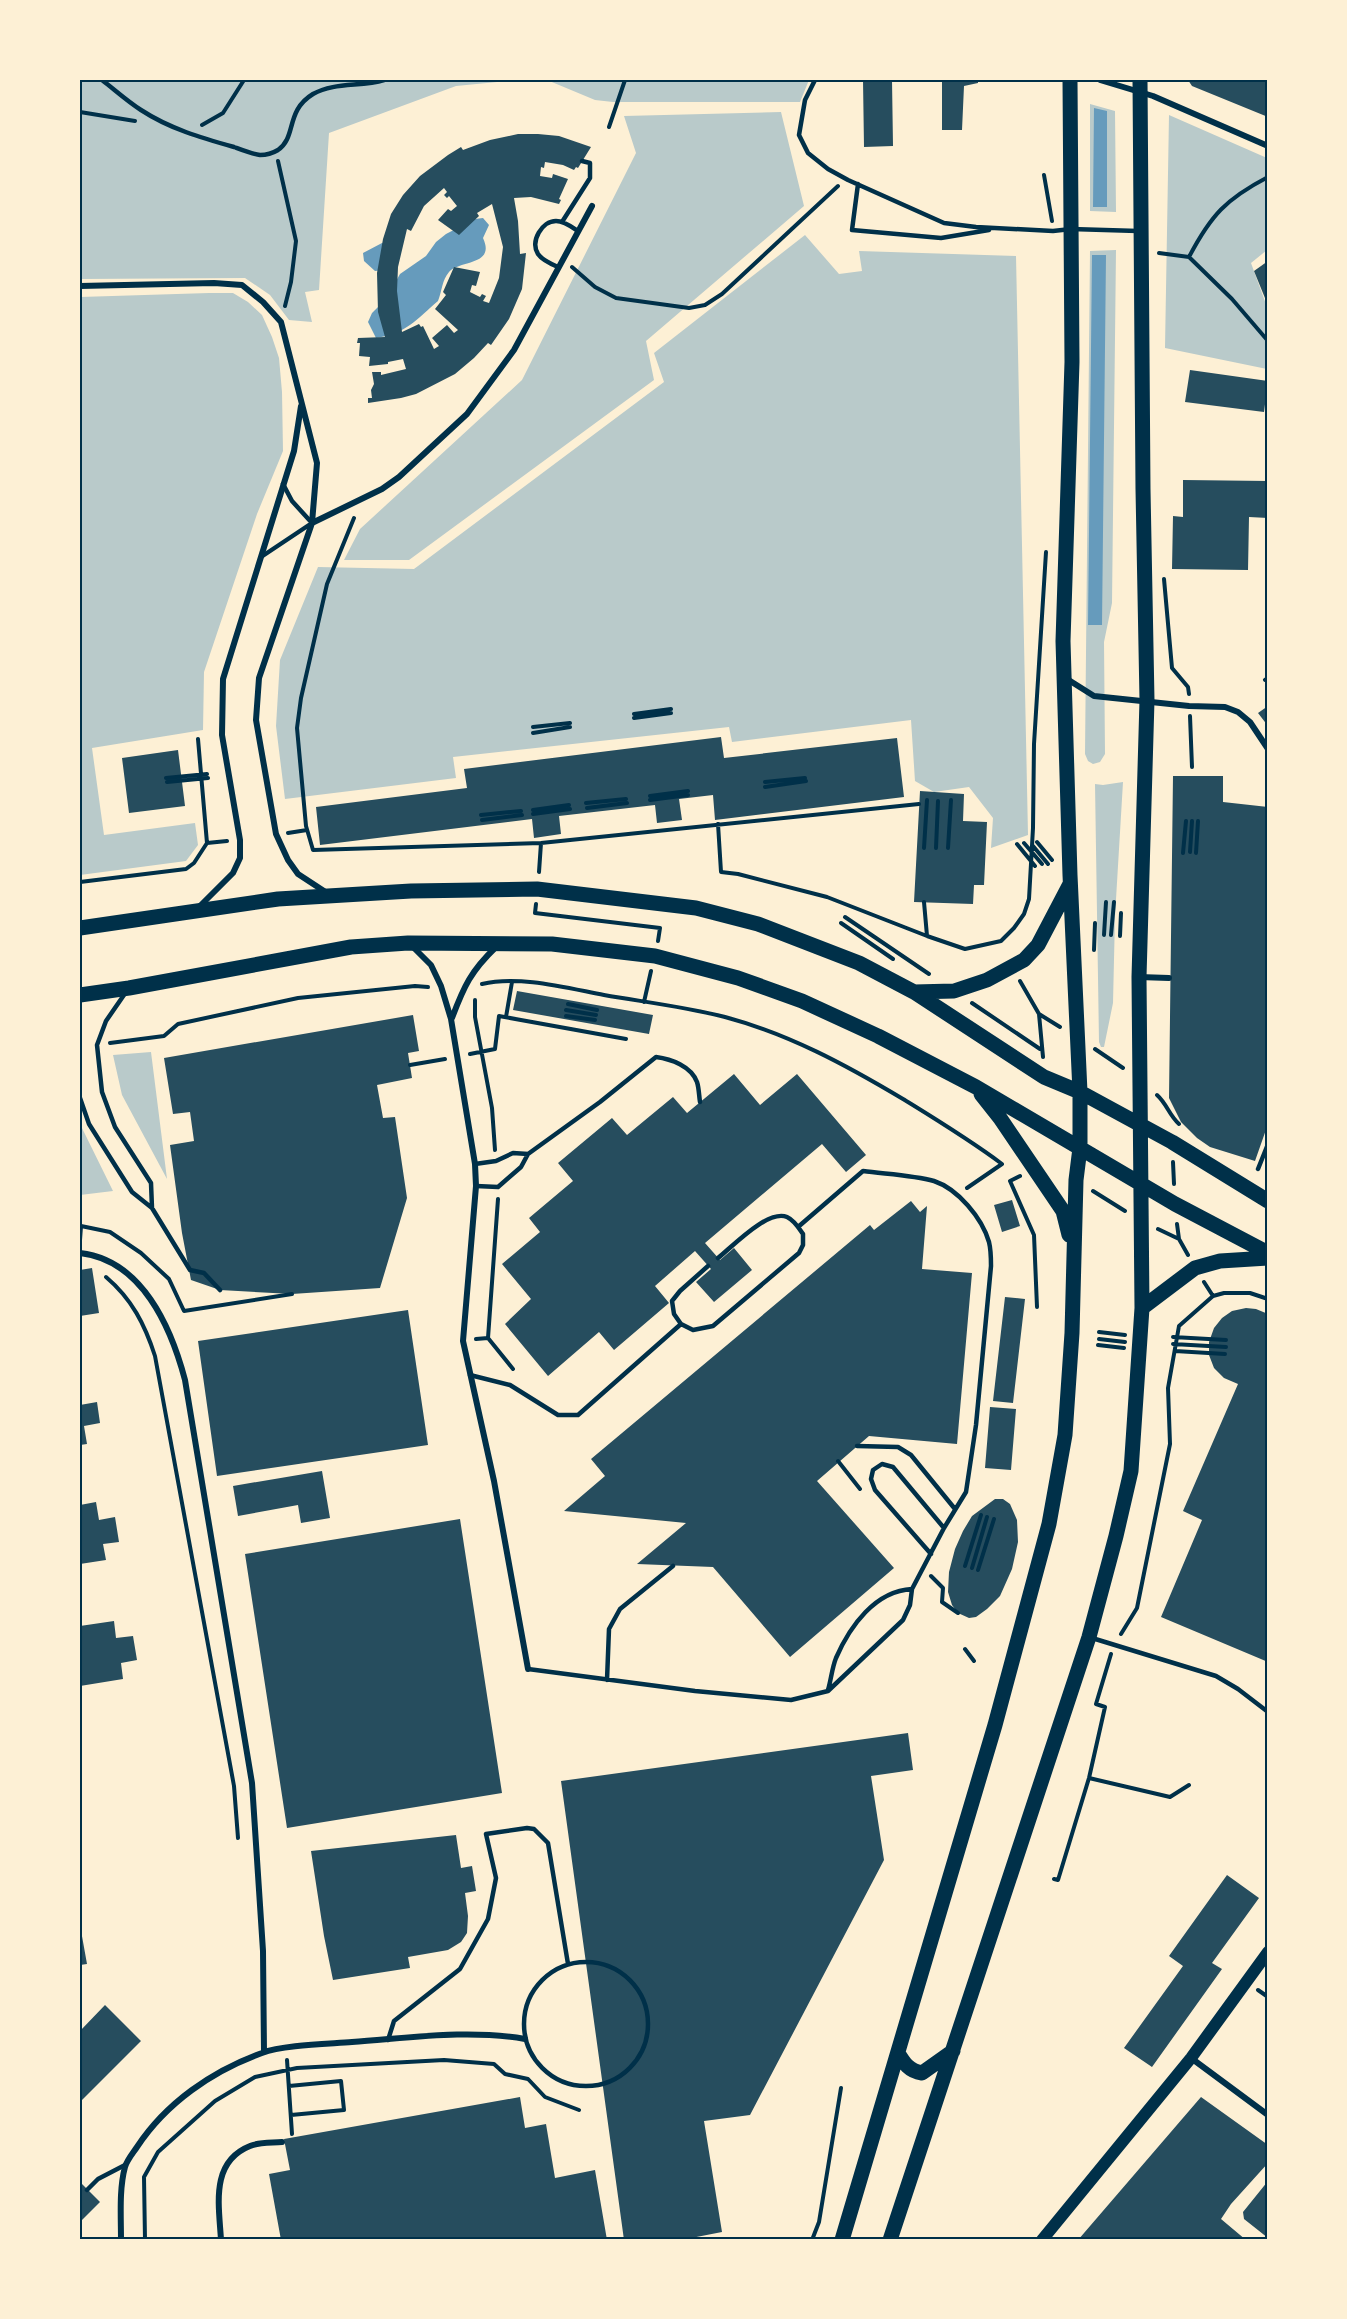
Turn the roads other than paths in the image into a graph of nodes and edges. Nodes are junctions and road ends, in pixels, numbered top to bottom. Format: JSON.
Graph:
{"nodes":[{"id":1,"x":102,"y":80,"type":"edge"},
{"id":2,"x":384,"y":80,"type":"edge"},
{"id":3,"x":815,"y":80,"type":"edge"},
{"id":4,"x":1070,"y":80,"type":"edge"},
{"id":5,"x":1100,"y":80,"type":"edge"},
{"id":6,"x":1140,"y":86,"type":"edge"},
{"id":7,"x":1268,"y":146,"type":"edge"},
{"id":8,"x":582,"y":160,"type":"dead end"},
{"id":9,"x":858,"y":184,"type":"junction"},
{"id":10,"x":592,"y":206,"type":"dead end"},
{"id":11,"x":562,"y":222,"type":"junction"},
{"id":12,"x":998,"y":228,"type":"junction"},
{"id":13,"x":1071,"y":229,"type":"junction"},
{"id":14,"x":578,"y":231,"type":"junction"},
{"id":15,"x":1142,"y":231,"type":"junction"},
{"id":16,"x":558,"y":267,"type":"junction"},
{"id":17,"x":80,"y":286,"type":"edge"},
{"id":18,"x":302,"y":403,"type":"junction"},
{"id":19,"x":283,"y":484,"type":"junction"},
{"id":20,"x":312,"y":523,"type":"junction"},
{"id":21,"x":261,"y":557,"type":"junction"},
{"id":22,"x":1064,"y":677,"type":"junction"},
{"id":23,"x":1147,"y":700,"type":"junction"},
{"id":24,"x":1268,"y":748,"type":"edge"},
{"id":25,"x":1071,"y":884,"type":"junction"},
{"id":26,"x":335,"y":897,"type":"junction"},
{"id":27,"x":194,"y":911,"type":"junction"},
{"id":28,"x":80,"y":928,"type":"edge"},
{"id":29,"x":501,"y":942,"type":"junction"},
{"id":30,"x":408,"y":943,"type":"junction"},
{"id":31,"x":1139,"y":977,"type":"junction"},
{"id":32,"x":1169,"y":978,"type":"dead end"},
{"id":33,"x":129,"y":988,"type":"junction"},
{"id":34,"x":914,"y":992,"type":"junction"},
{"id":35,"x":80,"y":995,"type":"edge"},
{"id":36,"x":451,"y":1019,"type":"junction"},
{"id":37,"x":975,"y":1087,"type":"junction"},
{"id":38,"x":1080,"y":1092,"type":"junction"},
{"id":39,"x":80,"y":1098,"type":"edge"},
{"id":40,"x":700,"y":1102,"type":"dead end"},
{"id":41,"x":1138,"y":1123,"type":"junction"},
{"id":42,"x":1268,"y":1144,"type":"edge"},
{"id":43,"x":1080,"y":1148,"type":"junction"},
{"id":44,"x":528,"y":1154,"type":"junction"},
{"id":45,"x":475,"y":1164,"type":"junction"},
{"id":46,"x":1258,"y":1169,"type":"dead end"},
{"id":47,"x":1141,"y":1182,"type":"junction"},
{"id":48,"x":476,"y":1186,"type":"junction"},
{"id":49,"x":1268,"y":1201,"type":"edge"},
{"id":50,"x":153,"y":1208,"type":"junction"},
{"id":51,"x":798,"y":1227,"type":"junction"},
{"id":52,"x":80,"y":1253,"type":"edge"},
{"id":53,"x":1268,"y":1256,"type":"edge"},
{"id":54,"x":718,"y":1258,"type":"dead end"},
{"id":55,"x":708,"y":1266,"type":"dead end"},
{"id":56,"x":1072,"y":1279,"type":"junction"},
{"id":57,"x":220,"y":1290,"type":"dead end"},
{"id":58,"x":1142,"y":1308,"type":"junction"},
{"id":59,"x":681,"y":1324,"type":"junction"},
{"id":60,"x":470,"y":1375,"type":"junction"},
{"id":61,"x":857,"y":1446,"type":"dead end"},
{"id":62,"x":955,"y":1509,"type":"junction"},
{"id":63,"x":944,"y":1528,"type":"junction"},
{"id":64,"x":930,"y":1554,"type":"junction"},
{"id":65,"x":673,"y":1566,"type":"dead end"},
{"id":66,"x":912,"y":1589,"type":"junction"},
{"id":67,"x":1089,"y":1637,"type":"junction"},
{"id":68,"x":528,"y":1669,"type":"joint"},
{"id":69,"x":607,"y":1680,"type":"junction"},
{"id":70,"x":828,"y":1691,"type":"junction"},
{"id":71,"x":1268,"y":1712,"type":"edge"},
{"id":72,"x":1268,"y":1952,"type":"edge"},
{"id":73,"x":568,"y":1964,"type":"junction"},
{"id":74,"x":525,"y":2038,"type":"junction"},
{"id":75,"x":388,"y":2040,"type":"junction"},
{"id":76,"x":954,"y":2050,"type":"junction"},
{"id":77,"x":264,"y":2052,"type":"junction"},
{"id":78,"x":898,"y":2053,"type":"junction"},
{"id":79,"x":1191,"y":2058,"type":"junction"},
{"id":80,"x":1268,"y":2115,"type":"edge"},
{"id":81,"x":282,"y":2142,"type":"dead end"},
{"id":82,"x":125,"y":2165,"type":"junction"},
{"id":83,"x":87,"y":2190,"type":"dead end"},
{"id":84,"x":121,"y":2240,"type":"edge"},
{"id":85,"x":221,"y":2240,"type":"edge"},
{"id":86,"x":842,"y":2240,"type":"edge"},
{"id":87,"x":890,"y":2240,"type":"edge"},
{"id":88,"x":1042,"y":2240,"type":"edge"}],
"edges":[{"from":1,"to":2,"type":"lane"},
{"from":3,"to":9,"type":"lane"},
{"from":4,"to":13,"type":"main road"},
{"from":5,"to":6,"type":"street"},
{"from":6,"to":7,"type":"street"},
{"from":6,"to":15,"type":"main road"},
{"from":8,"to":11,"type":"lane"},
{"from":9,"to":12,"type":"lane"},
{"from":9,"to":12,"type":"lane"},
{"from":10,"to":14,"type":"street"},
{"from":11,"to":14,"type":"lane"},
{"from":11,"to":16,"type":"lane"},
{"from":12,"to":13,"type":"lane"},
{"from":13,"to":15,"type":"lane"},
{"from":13,"to":22,"type":"main road"},
{"from":14,"to":16,"type":"street"},
{"from":15,"to":23,"type":"main road"},
{"from":16,"to":20,"type":"street"},
{"from":17,"to":18,"type":"street"},
{"from":18,"to":19,"type":"street"},
{"from":18,"to":20,"type":"street"},
{"from":19,"to":20,"type":"lane"},
{"from":19,"to":21,"type":"street"},
{"from":20,"to":21,"type":"lane"},
{"from":20,"to":26,"type":"street"},
{"from":21,"to":27,"type":"street"},
{"from":22,"to":23,"type":"street"},
{"from":22,"to":25,"type":"main road"},
{"from":23,"to":24,"type":"street"},
{"from":23,"to":31,"type":"main road"},
{"from":25,"to":34,"type":"main road"},
{"from":25,"to":38,"type":"main road"},
{"from":26,"to":27,"type":"main road"},
{"from":26,"to":34,"type":"main road"},
{"from":27,"to":28,"type":"main road"},
{"from":29,"to":30,"type":"main road"},
{"from":29,"to":36,"type":"street"},
{"from":29,"to":37,"type":"main road"},
{"from":30,"to":33,"type":"main road"},
{"from":30,"to":36,"type":"street"},
{"from":31,"to":32,"type":"street"},
{"from":31,"to":41,"type":"main road"},
{"from":33,"to":35,"type":"main road"},
{"from":33,"to":50,"type":"lane"},
{"from":34,"to":38,"type":"main road"},
{"from":36,"to":45,"type":"street"},
{"from":37,"to":43,"type":"main road"},
{"from":37,"to":56,"type":"main road"},
{"from":38,"to":41,"type":"main road"},
{"from":38,"to":43,"type":"main road"},
{"from":39,"to":50,"type":"lane"},
{"from":40,"to":44,"type":"lane"},
{"from":41,"to":47,"type":"main road"},
{"from":41,"to":49,"type":"main road"},
{"from":42,"to":46,"type":"lane"},
{"from":43,"to":47,"type":"main road"},
{"from":43,"to":56,"type":"main road"},
{"from":44,"to":45,"type":"lane"},
{"from":44,"to":48,"type":"lane"},
{"from":45,"to":48,"type":"street"},
{"from":47,"to":53,"type":"main road"},
{"from":47,"to":58,"type":"main road"},
{"from":48,"to":60,"type":"street"},
{"from":50,"to":57,"type":"lane"},
{"from":51,"to":54,"type":"lane"},
{"from":51,"to":59,"type":"lane"},
{"from":51,"to":62,"type":"lane"},
{"from":52,"to":77,"type":"street"},
{"from":53,"to":58,"type":"main road"},
{"from":55,"to":59,"type":"lane"},
{"from":56,"to":78,"type":"main road"},
{"from":58,"to":67,"type":"main road"},
{"from":59,"to":60,"type":"lane"},
{"from":60,"to":68,"type":"street"},
{"from":61,"to":62,"type":"lane"},
{"from":62,"to":63,"type":"lane"},
{"from":63,"to":64,"type":"lane"},
{"from":63,"to":64,"type":"lane"},
{"from":64,"to":66,"type":"lane"},
{"from":65,"to":69,"type":"lane"},
{"from":66,"to":70,"type":"lane"},
{"from":66,"to":70,"type":"lane"},
{"from":67,"to":71,"type":"lane"},
{"from":67,"to":76,"type":"main road"},
{"from":68,"to":69,"type":"lane"},
{"from":69,"to":70,"type":"lane"},
{"from":72,"to":79,"type":"main road"},
{"from":73,"to":74,"type":"lane"},
{"from":73,"to":74,"type":"lane"},
{"from":73,"to":75,"type":"lane"},
{"from":74,"to":75,"type":"street"},
{"from":75,"to":77,"type":"street"},
{"from":76,"to":78,"type":"main road"},
{"from":76,"to":87,"type":"main road"},
{"from":77,"to":82,"type":"street"},
{"from":78,"to":86,"type":"main road"},
{"from":79,"to":80,"type":"street"},
{"from":79,"to":88,"type":"main road"},
{"from":81,"to":85,"type":"street"},
{"from":82,"to":83,"type":"lane"},
{"from":82,"to":84,"type":"street"}]}
